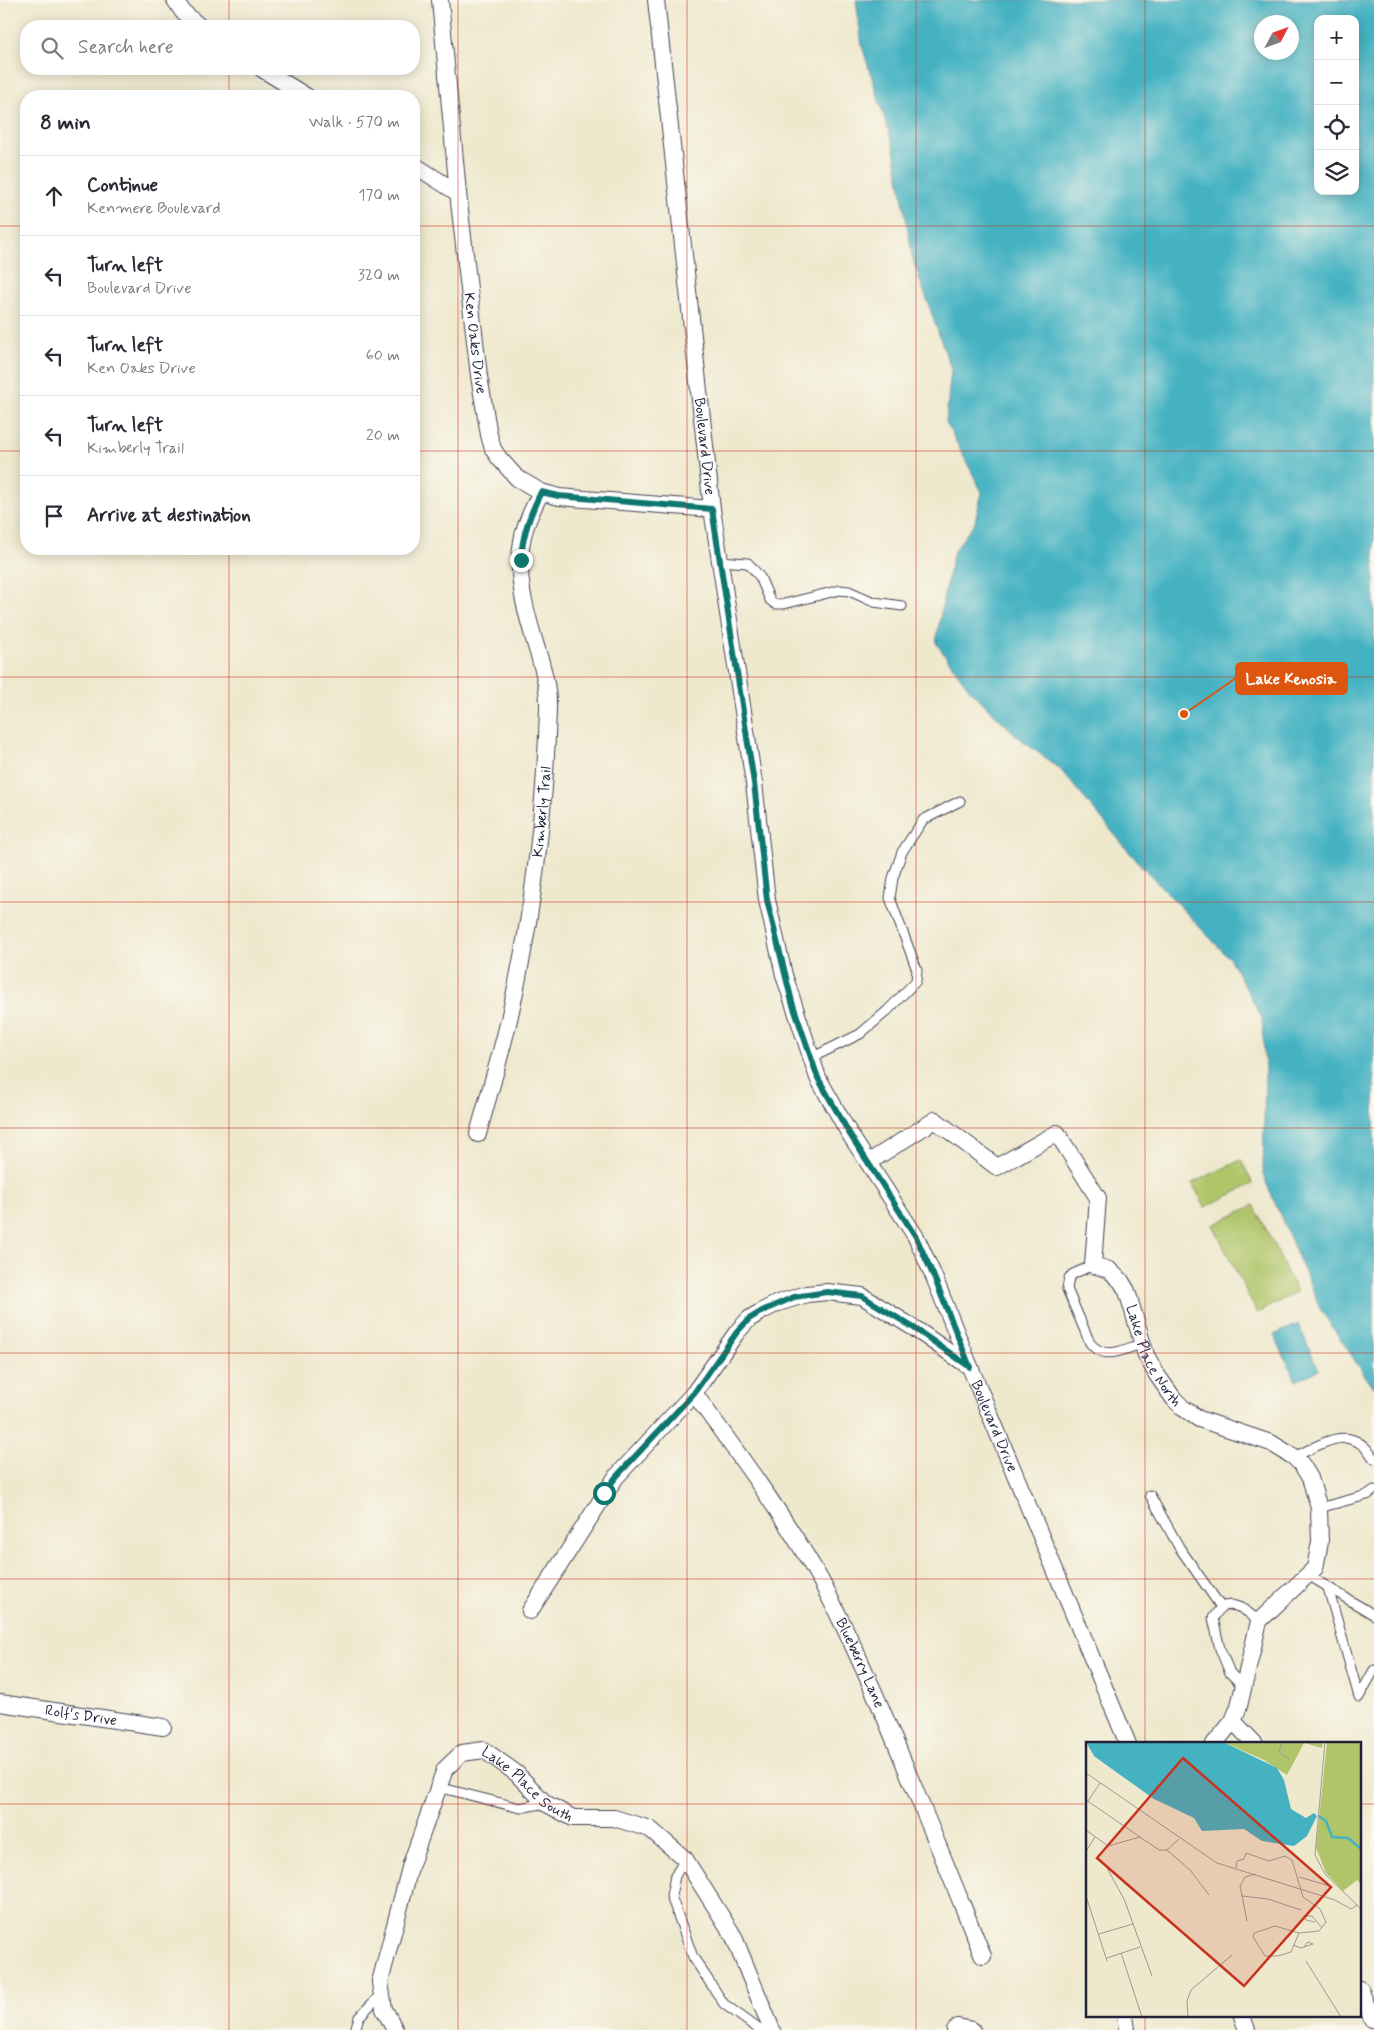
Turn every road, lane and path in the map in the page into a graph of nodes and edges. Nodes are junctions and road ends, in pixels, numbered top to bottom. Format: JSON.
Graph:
{"nodes":[{"id":1,"x":175,"y":0,"type":"edge"},
{"id":2,"x":440,"y":0,"type":"edge"},
{"id":3,"x":656,"y":0,"type":"edge"},
{"id":4,"x":192,"y":20,"type":"edge"},
{"id":5,"x":272,"y":75,"type":"edge"},
{"id":6,"x":296,"y":90,"type":"edge"},
{"id":7,"x":420,"y":169,"type":"edge"},
{"id":8,"x":458,"y":193,"type":"junction"},
{"id":9,"x":541,"y":492,"type":"junction"},
{"id":10,"x":712,"y":509,"type":"junction"},
{"id":11,"x":719,"y":561,"type":"junction"},
{"id":12,"x":902,"y":606,"type":"dead end"},
{"id":13,"x":960,"y":801,"type":"dead end"},
{"id":14,"x":811,"y":1058,"type":"junction"},
{"id":15,"x":478,"y":1134,"type":"dead end"},
{"id":16,"x":869,"y":1162,"type":"junction"},
{"id":17,"x":1093,"y":1265,"type":"junction"},
{"id":18,"x":1141,"y":1344,"type":"junction"},
{"id":19,"x":970,"y":1367,"type":"junction"},
{"id":20,"x":694,"y":1393,"type":"junction"},
{"id":21,"x":1294,"y":1457,"type":"junction"},
{"id":22,"x":1374,"y":1459,"type":"edge"},
{"id":23,"x":1374,"y":1490,"type":"edge"},
{"id":24,"x":1150,"y":1495,"type":"dead end"},
{"id":25,"x":1319,"y":1508,"type":"junction"},
{"id":26,"x":1308,"y":1575,"type":"junction"},
{"id":27,"x":1328,"y":1588,"type":"junction"},
{"id":28,"x":1221,"y":1607,"type":"junction"},
{"id":29,"x":530,"y":1611,"type":"dead end"},
{"id":30,"x":1374,"y":1615,"type":"edge"},
{"id":31,"x":1259,"y":1621,"type":"junction"},
{"id":32,"x":1374,"y":1670,"type":"edge"},
{"id":33,"x":1244,"y":1687,"type":"junction"},
{"id":34,"x":0,"y":1703,"type":"edge"},
{"id":35,"x":1233,"y":1722,"type":"junction"},
{"id":36,"x":163,"y":1727,"type":"dead end"},
{"id":37,"x":1127,"y":1742,"type":"edge"},
{"id":38,"x":1216,"y":1742,"type":"edge"},
{"id":39,"x":1253,"y":1742,"type":"edge"},
{"id":40,"x":438,"y":1787,"type":"junction"},
{"id":41,"x":545,"y":1803,"type":"junction"},
{"id":42,"x":685,"y":1859,"type":"junction"},
{"id":43,"x":983,"y":1956,"type":"dead end"},
{"id":44,"x":382,"y":1993,"type":"junction"},
{"id":45,"x":1362,"y":1994,"type":"edge"},
{"id":46,"x":1243,"y":2018,"type":"edge"},
{"id":47,"x":1372,"y":2019,"type":"dead end"},
{"id":48,"x":355,"y":2030,"type":"edge"},
{"id":49,"x":395,"y":2030,"type":"edge"},
{"id":50,"x":760,"y":2030,"type":"edge"},
{"id":51,"x":772,"y":2030,"type":"edge"},
{"id":52,"x":955,"y":2030,"type":"edge"},
{"id":53,"x":972,"y":2030,"type":"edge"},
{"id":54,"x":1247,"y":2030,"type":"edge"}],
"edges":[{"from":1,"to":4,"type":"street"},
{"from":2,"to":8,"type":"street","name":"Ken Oaks Drive"},
{"from":3,"to":10,"type":"street","name":"Boulevard Drive"},
{"from":5,"to":6,"type":"street"},
{"from":7,"to":8,"type":"street"},
{"from":8,"to":9,"type":"street","name":"Ken Oaks Drive"},
{"from":9,"to":10,"type":"street","name":"Ken Oaks Drive"},
{"from":9,"to":15,"type":"street","name":"Kimberly Trail"},
{"from":10,"to":11,"type":"street","name":"Boulevard Drive"},
{"from":11,"to":12,"type":"lane"},
{"from":11,"to":14,"type":"street","name":"Boulevard Drive"},
{"from":13,"to":14,"type":"lane"},
{"from":14,"to":16,"type":"street","name":"Boulevard Drive"},
{"from":16,"to":17,"type":"street"},
{"from":16,"to":19,"type":"street","name":"Boulevard Drive"},
{"from":17,"to":18,"type":"street","name":"Lake Place North"},
{"from":17,"to":18,"type":"lane"},
{"from":18,"to":21,"type":"street","name":"Lake Place North"},
{"from":19,"to":20,"type":"street"},
{"from":19,"to":37,"type":"street","name":"Boulevard Drive"},
{"from":20,"to":29,"type":"street"},
{"from":20,"to":43,"type":"street","name":"Blueberry Lane"},
{"from":21,"to":22,"type":"lane"},
{"from":21,"to":25,"type":"street","name":"Lake Place North"},
{"from":23,"to":25,"type":"lane"},
{"from":24,"to":28,"type":"lane"},
{"from":25,"to":26,"type":"street","name":"Lake Place North"},
{"from":26,"to":27,"type":"lane"},
{"from":26,"to":31,"type":"street","name":"Lake Place North"},
{"from":27,"to":30,"type":"lane"},
{"from":27,"to":32,"type":"lane"},
{"from":28,"to":31,"type":"lane"},
{"from":28,"to":33,"type":"lane"},
{"from":31,"to":33,"type":"street"},
{"from":33,"to":35,"type":"street"},
{"from":34,"to":36,"type":"street","name":"Rolf's Drive"},
{"from":35,"to":38,"type":"street"},
{"from":35,"to":39,"type":"street"},
{"from":40,"to":41,"type":"lane"},
{"from":40,"to":41,"type":"street","name":"Lake Place South"},
{"from":40,"to":44,"type":"street","name":"Lake Place South"},
{"from":41,"to":42,"type":"street","name":"Lake Place South"},
{"from":42,"to":50,"type":"lane"},
{"from":42,"to":51,"type":"street","name":"Lake Place South"},
{"from":44,"to":48,"type":"lane"},
{"from":44,"to":49,"type":"street","name":"Lake Place South"},
{"from":45,"to":47,"type":"street"},
{"from":46,"to":54,"type":"street"},
{"from":52,"to":53,"type":"street"}]}
